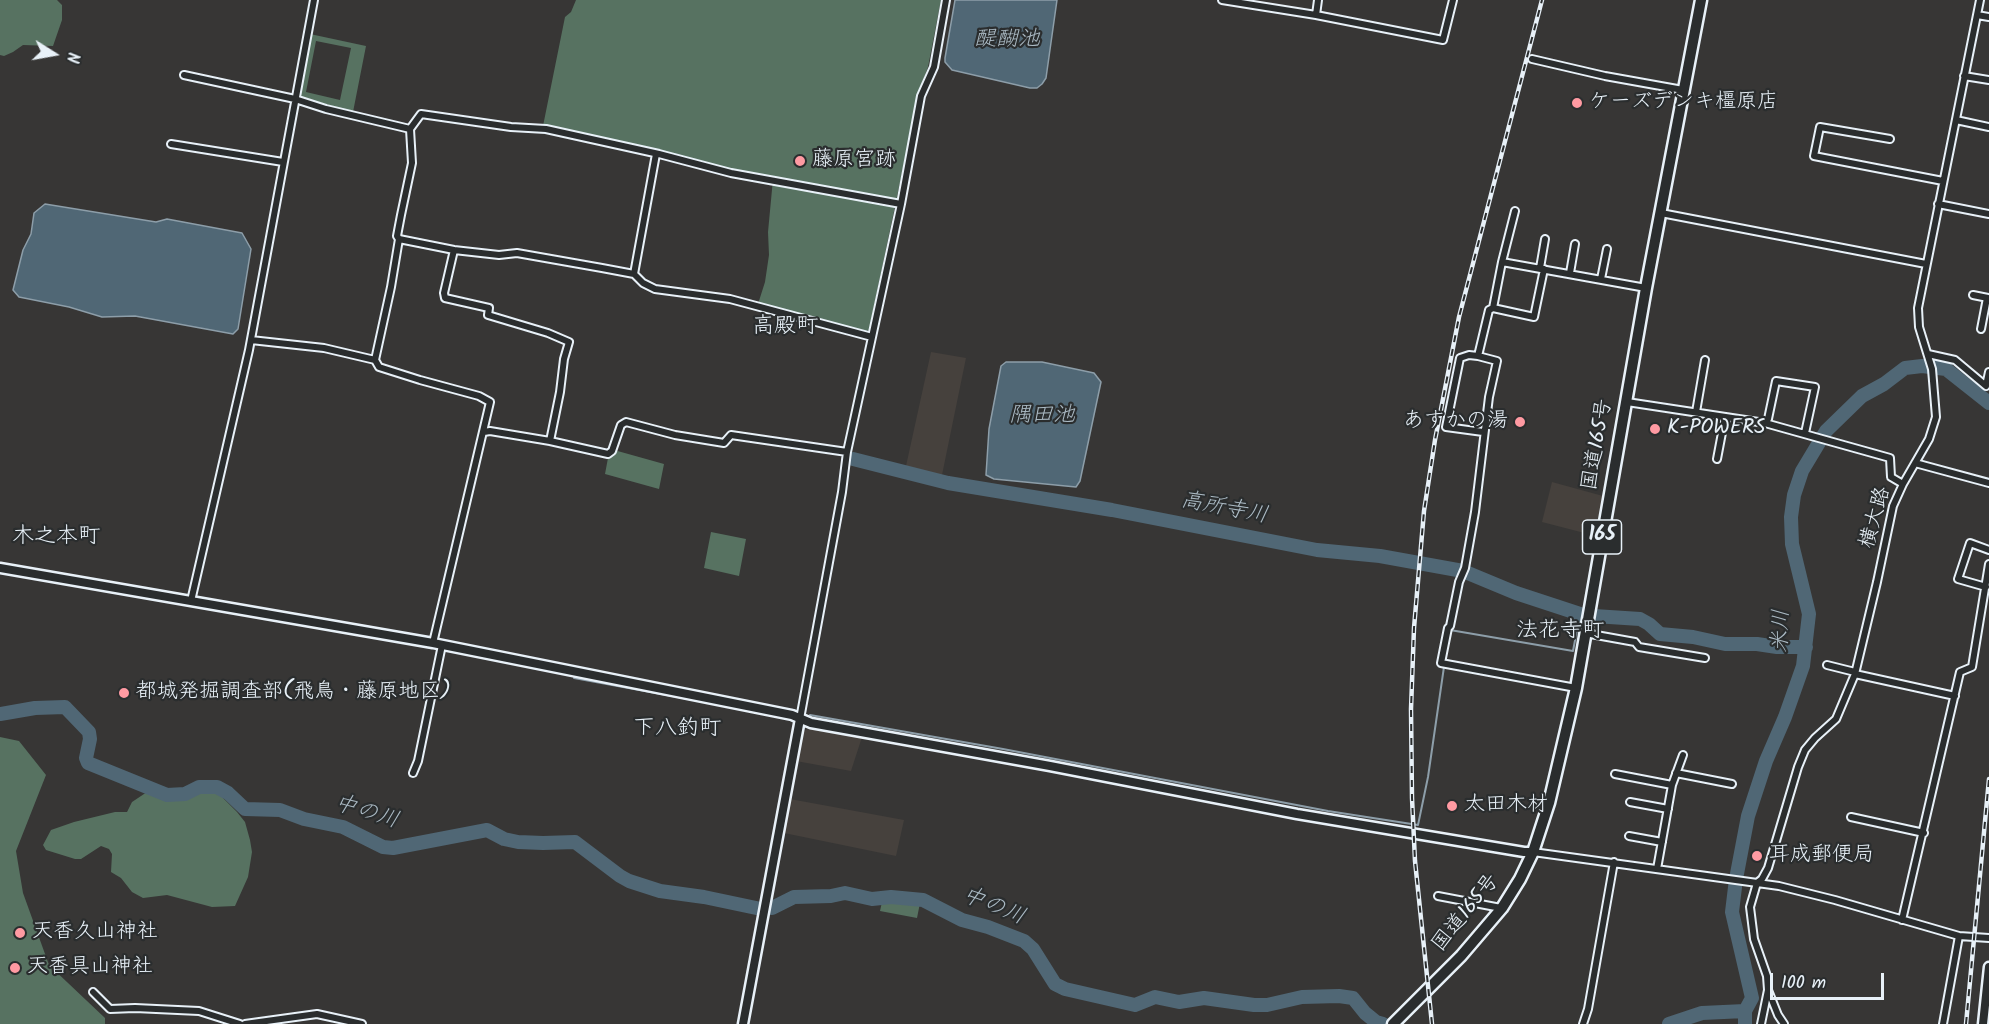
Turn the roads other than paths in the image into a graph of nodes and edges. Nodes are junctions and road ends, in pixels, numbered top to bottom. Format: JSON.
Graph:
{"nodes":[{"id":1,"x":314,"y":0,"type":"edge"},
{"id":2,"x":946,"y":0,"type":"edge"},
{"id":3,"x":1221,"y":0,"type":"edge"},
{"id":4,"x":1318,"y":0,"type":"edge"},
{"id":5,"x":1453,"y":0,"type":"edge"},
{"id":6,"x":1701,"y":0,"type":"edge"},
{"id":7,"x":1980,"y":0,"type":"edge"},
{"id":8,"x":1316,"y":15,"type":"junction"},
{"id":9,"x":1977,"y":15,"type":"junction"},
{"id":10,"x":1989,"y":17,"type":"edge"},
{"id":11,"x":1532,"y":59,"type":"dead end"},
{"id":12,"x":184,"y":75,"type":"dead end"},
{"id":13,"x":1964,"y":76,"type":"junction"},
{"id":14,"x":1989,"y":80,"type":"edge"},
{"id":15,"x":1683,"y":90,"type":"junction"},
{"id":16,"x":295,"y":99,"type":"junction"},
{"id":17,"x":1956,"y":120,"type":"junction"},
{"id":18,"x":1989,"y":127,"type":"edge"},
{"id":19,"x":410,"y":129,"type":"junction"},
{"id":20,"x":1890,"y":139,"type":"dead end"},
{"id":21,"x":171,"y":144,"type":"dead end"},
{"id":22,"x":656,"y":154,"type":"junction"},
{"id":23,"x":283,"y":162,"type":"junction"},
{"id":24,"x":1943,"y":181,"type":"junction"},
{"id":25,"x":901,"y":204,"type":"junction"},
{"id":26,"x":1938,"y":204,"type":"junction"},
{"id":27,"x":1515,"y":211,"type":"dead end"},
{"id":28,"x":1661,"y":213,"type":"junction"},
{"id":29,"x":1989,"y":214,"type":"edge"},
{"id":30,"x":399,"y":239,"type":"junction"},
{"id":31,"x":1545,"y":239,"type":"dead end"},
{"id":32,"x":1575,"y":244,"type":"dead end"},
{"id":33,"x":1607,"y":249,"type":"dead end"},
{"id":34,"x":454,"y":250,"type":"junction"},
{"id":35,"x":1502,"y":262,"type":"junction"},
{"id":36,"x":1926,"y":264,"type":"junction"},
{"id":37,"x":1542,"y":268,"type":"junction"},
{"id":38,"x":1570,"y":273,"type":"junction"},
{"id":39,"x":634,"y":274,"type":"junction"},
{"id":40,"x":1601,"y":279,"type":"junction"},
{"id":41,"x":1646,"y":288,"type":"junction"},
{"id":42,"x":1973,"y":296,"type":"dead end"},
{"id":43,"x":1988,"y":298,"type":"edge"},
{"id":44,"x":1493,"y":308,"type":"junction"},
{"id":45,"x":1981,"y":329,"type":"dead end"},
{"id":46,"x":872,"y":337,"type":"junction"},
{"id":47,"x":251,"y":340,"type":"junction"},
{"id":48,"x":1478,"y":356,"type":"junction"},
{"id":49,"x":1928,"y":356,"type":"junction"},
{"id":50,"x":375,"y":360,"type":"junction"},
{"id":51,"x":1705,"y":360,"type":"dead end"},
{"id":52,"x":1989,"y":372,"type":"edge"},
{"id":53,"x":1627,"y":402,"type":"junction"},
{"id":54,"x":1696,"y":412,"type":"junction"},
{"id":55,"x":1725,"y":417,"type":"junction"},
{"id":56,"x":1765,"y":423,"type":"junction"},
{"id":57,"x":484,"y":432,"type":"junction"},
{"id":58,"x":1483,"y":432,"type":"junction"},
{"id":59,"x":1805,"y":433,"type":"junction"},
{"id":60,"x":550,"y":441,"type":"junction"},
{"id":61,"x":847,"y":452,"type":"junction"},
{"id":62,"x":1717,"y":459,"type":"dead end"},
{"id":63,"x":1915,"y":463,"type":"junction"},
{"id":64,"x":1989,"y":483,"type":"edge"},
{"id":65,"x":1903,"y":484,"type":"junction"},
{"id":66,"x":1989,"y":550,"type":"edge"},
{"id":67,"x":1989,"y":564,"type":"edge"},
{"id":68,"x":0,"y":568,"type":"edge"},
{"id":69,"x":1986,"y":587,"type":"junction"},
{"id":70,"x":191,"y":601,"type":"junction"},
{"id":71,"x":1584,"y":633,"type":"junction"},
{"id":72,"x":433,"y":643,"type":"junction"},
{"id":73,"x":442,"y":645,"type":"junction"},
{"id":74,"x":1705,"y":658,"type":"dead end"},
{"id":75,"x":1827,"y":665,"type":"dead end"},
{"id":76,"x":1855,"y":673,"type":"junction"},
{"id":77,"x":1576,"y":688,"type":"junction"},
{"id":78,"x":1955,"y":696,"type":"junction"},
{"id":79,"x":800,"y":719,"type":"junction"},
{"id":80,"x":1683,"y":755,"type":"dead end"},
{"id":81,"x":413,"y":773,"type":"dead end"},
{"id":82,"x":1676,"y":773,"type":"junction"},
{"id":83,"x":1615,"y":774,"type":"dead end"},
{"id":84,"x":1732,"y":784,"type":"dead end"},
{"id":85,"x":1672,"y":785,"type":"junction"},
{"id":86,"x":1630,"y":802,"type":"dead end"},
{"id":87,"x":1668,"y":809,"type":"junction"},
{"id":88,"x":1851,"y":817,"type":"dead end"},
{"id":89,"x":1924,"y":833,"type":"junction"},
{"id":90,"x":1629,"y":836,"type":"dead end"},
{"id":91,"x":1662,"y":842,"type":"junction"},
{"id":92,"x":1533,"y":852,"type":"junction"},
{"id":93,"x":1614,"y":862,"type":"junction"},
{"id":94,"x":1657,"y":869,"type":"junction"},
{"id":95,"x":1757,"y":883,"type":"junction"},
{"id":96,"x":1437,"y":896,"type":"dead end"},
{"id":97,"x":1502,"y":908,"type":"junction"},
{"id":98,"x":1902,"y":920,"type":"junction"},
{"id":99,"x":1959,"y":936,"type":"junction"},
{"id":100,"x":1989,"y":938,"type":"edge"},
{"id":101,"x":1989,"y":967,"type":"edge"},
{"id":102,"x":1768,"y":990,"type":"junction"},
{"id":103,"x":93,"y":992,"type":"dead end"},
{"id":104,"x":1583,"y":1023,"type":"edge"},
{"id":105,"x":243,"y":1024,"type":"edge"},
{"id":106,"x":362,"y":1024,"type":"edge"},
{"id":107,"x":743,"y":1024,"type":"edge"},
{"id":108,"x":1393,"y":1024,"type":"edge"},
{"id":109,"x":1761,"y":1024,"type":"edge"},
{"id":110,"x":1784,"y":1024,"type":"edge"},
{"id":111,"x":1943,"y":1024,"type":"edge"},
{"id":112,"x":1983,"y":1024,"type":"edge"}],
"edges":[{"from":1,"to":16,"type":"street"},
{"from":2,"to":25,"type":"street"},
{"from":3,"to":8,"type":"street"},
{"from":4,"to":8,"type":"street"},
{"from":5,"to":8,"type":"street"},
{"from":6,"to":15,"type":"highway","name":"国道165号","number":"165"},
{"from":7,"to":9,"type":"street","name":"横大路"},
{"from":9,"to":10,"type":"street"},
{"from":9,"to":13,"type":"street","name":"横大路"},
{"from":11,"to":15,"type":"street"},
{"from":12,"to":16,"type":"street"},
{"from":13,"to":14,"type":"street"},
{"from":13,"to":17,"type":"street","name":"横大路"},
{"from":15,"to":28,"type":"highway","name":"国道165号","number":"165"},
{"from":16,"to":19,"type":"street"},
{"from":16,"to":23,"type":"street"},
{"from":17,"to":18,"type":"street"},
{"from":17,"to":24,"type":"street","name":"横大路"},
{"from":19,"to":22,"type":"street"},
{"from":19,"to":30,"type":"street"},
{"from":20,"to":24,"type":"street"},
{"from":21,"to":23,"type":"street"},
{"from":22,"to":25,"type":"street"},
{"from":22,"to":39,"type":"street"},
{"from":23,"to":47,"type":"street"},
{"from":24,"to":26,"type":"street","name":"横大路"},
{"from":25,"to":46,"type":"street"},
{"from":26,"to":29,"type":"street"},
{"from":26,"to":36,"type":"street","name":"横大路"},
{"from":27,"to":35,"type":"street"},
{"from":28,"to":36,"type":"street"},
{"from":28,"to":41,"type":"highway","name":"国道165号","number":"165"},
{"from":30,"to":34,"type":"street"},
{"from":30,"to":50,"type":"street"},
{"from":31,"to":37,"type":"street"},
{"from":32,"to":38,"type":"street"},
{"from":33,"to":40,"type":"street"},
{"from":34,"to":39,"type":"street"},
{"from":34,"to":60,"type":"street"},
{"from":35,"to":37,"type":"street"},
{"from":35,"to":44,"type":"street"},
{"from":36,"to":49,"type":"street","name":"横大路"},
{"from":37,"to":38,"type":"street"},
{"from":37,"to":44,"type":"street"},
{"from":38,"to":40,"type":"street"},
{"from":39,"to":46,"type":"street"},
{"from":40,"to":41,"type":"street"},
{"from":41,"to":53,"type":"highway","name":"国道165号","number":"165"},
{"from":42,"to":43,"type":"street"},
{"from":43,"to":45,"type":"street"},
{"from":44,"to":48,"type":"street"},
{"from":46,"to":61,"type":"street"},
{"from":47,"to":50,"type":"street"},
{"from":47,"to":70,"type":"street"},
{"from":48,"to":58,"type":"street"},
{"from":48,"to":58,"type":"street"},
{"from":49,"to":52,"type":"street"},
{"from":49,"to":63,"type":"street","name":"横大路"},
{"from":50,"to":57,"type":"street"},
{"from":51,"to":54,"type":"street"},
{"from":53,"to":54,"type":"street"},
{"from":53,"to":71,"type":"highway","name":"国道165号","number":"165"},
{"from":54,"to":55,"type":"street"},
{"from":55,"to":56,"type":"street"},
{"from":55,"to":62,"type":"street"},
{"from":56,"to":59,"type":"street"},
{"from":56,"to":59,"type":"street"},
{"from":57,"to":60,"type":"street"},
{"from":57,"to":72,"type":"street"},
{"from":58,"to":77,"type":"street"},
{"from":59,"to":65,"type":"street"},
{"from":60,"to":61,"type":"street"},
{"from":61,"to":79,"type":"street"},
{"from":63,"to":64,"type":"street"},
{"from":63,"to":65,"type":"street","name":"横大路"},
{"from":65,"to":76,"type":"street","name":"横大路"},
{"from":66,"to":69,"type":"street"},
{"from":67,"to":69,"type":"street"},
{"from":68,"to":70,"type":"street"},
{"from":69,"to":78,"type":"street"},
{"from":70,"to":72,"type":"street"},
{"from":71,"to":74,"type":"street"},
{"from":71,"to":77,"type":"highway","name":"国道165号","number":"165"},
{"from":72,"to":73,"type":"street"},
{"from":73,"to":79,"type":"street"},
{"from":73,"to":81,"type":"street"},
{"from":75,"to":76,"type":"street"},
{"from":76,"to":78,"type":"street"},
{"from":76,"to":95,"type":"street","name":"横大路"},
{"from":77,"to":92,"type":"highway","name":"国道165号","number":"165"},
{"from":78,"to":89,"type":"street"},
{"from":79,"to":92,"type":"street"},
{"from":79,"to":107,"type":"street"},
{"from":80,"to":82,"type":"street"},
{"from":82,"to":84,"type":"street"},
{"from":82,"to":85,"type":"street"},
{"from":83,"to":85,"type":"street"},
{"from":85,"to":87,"type":"street"},
{"from":86,"to":87,"type":"street"},
{"from":87,"to":91,"type":"street"},
{"from":88,"to":89,"type":"street"},
{"from":89,"to":98,"type":"street"},
{"from":90,"to":91,"type":"street"},
{"from":91,"to":94,"type":"street"},
{"from":92,"to":93,"type":"street"},
{"from":92,"to":97,"type":"highway","name":"国道165号","number":"165"},
{"from":93,"to":94,"type":"street"},
{"from":93,"to":104,"type":"street"},
{"from":94,"to":95,"type":"street"},
{"from":95,"to":98,"type":"street"},
{"from":95,"to":102,"type":"street","name":"横大路"},
{"from":96,"to":97,"type":"street"},
{"from":97,"to":108,"type":"highway","name":"国道165号","number":"165"},
{"from":98,"to":99,"type":"street"},
{"from":99,"to":100,"type":"street"},
{"from":99,"to":111,"type":"street"},
{"from":101,"to":112,"type":"street"},
{"from":102,"to":109,"type":"street"},
{"from":102,"to":110,"type":"street","name":"横大路"},
{"from":103,"to":105,"type":"street"},
{"from":105,"to":106,"type":"street"}]}
